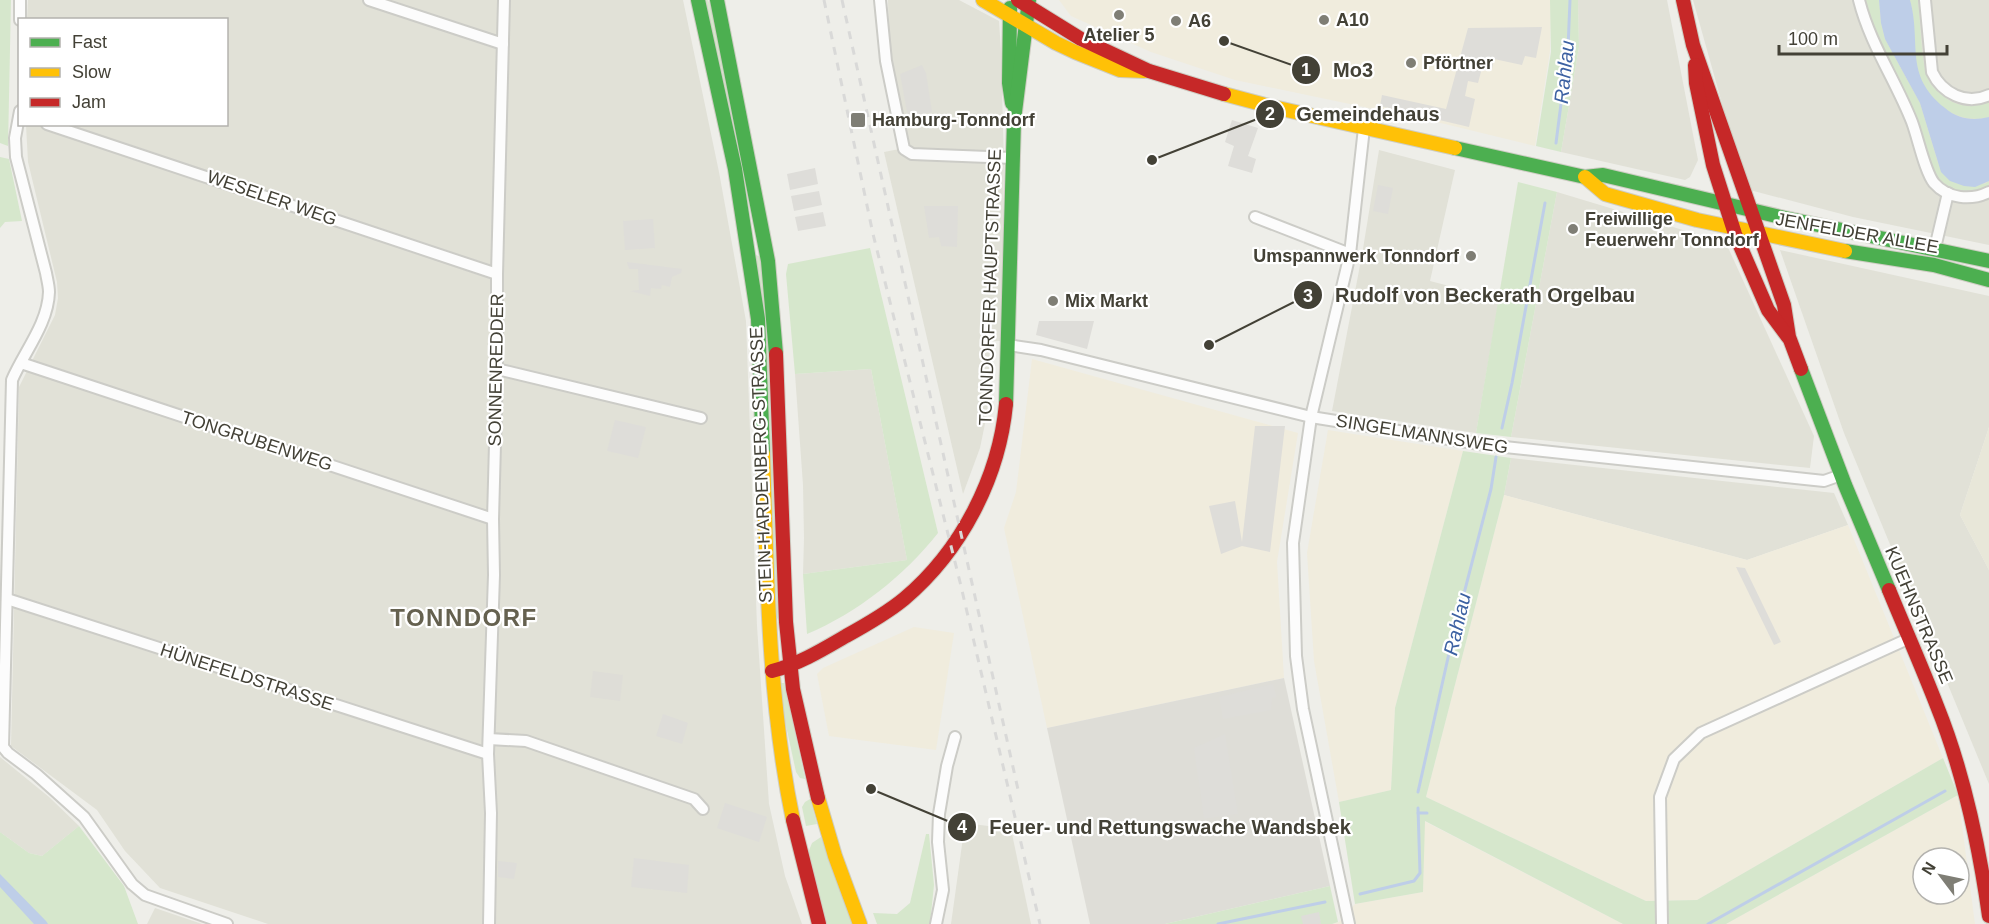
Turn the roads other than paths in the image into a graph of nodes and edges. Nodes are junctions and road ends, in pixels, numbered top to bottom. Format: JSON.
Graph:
{"nodes":[{"id":1,"x":20,"y":0,"type":"edge"},
{"id":2,"x":369,"y":0,"type":"edge"},
{"id":3,"x":504,"y":0,"type":"edge"},
{"id":4,"x":698,"y":0,"type":"edge"},
{"id":5,"x":717,"y":0,"type":"edge"},
{"id":6,"x":880,"y":0,"type":"edge"},
{"id":7,"x":983,"y":0,"type":"edge"},
{"id":8,"x":1010,"y":0,"type":"edge"},
{"id":9,"x":1683,"y":0,"type":"edge"},
{"id":10,"x":1859,"y":0,"type":"edge"},
{"id":11,"x":1925,"y":0,"type":"edge"},
{"id":12,"x":1025,"y":2,"type":"edge"},
{"id":13,"x":1011,"y":15,"type":"junction"},
{"id":14,"x":20,"y":18,"type":"edge"},
{"id":15,"x":1027,"y":26,"type":"junction"},
{"id":16,"x":503,"y":44,"type":"junction"},
{"id":17,"x":1693,"y":45,"type":"junction"},
{"id":18,"x":1149,"y":71,"type":"junction"},
{"id":19,"x":1989,"y":95,"type":"edge"},
{"id":20,"x":1014,"y":120,"type":"junction"},
{"id":21,"x":18,"y":122,"type":"edge"},
{"id":22,"x":53,"y":126,"type":"edge"},
{"id":23,"x":1364,"y":128,"type":"junction"},
{"id":24,"x":1013,"y":158,"type":"junction"},
{"id":25,"x":1585,"y":177,"type":"junction"},
{"id":26,"x":1989,"y":192,"type":"edge"},
{"id":27,"x":1948,"y":193,"type":"junction"},
{"id":28,"x":1725,"y":204,"type":"junction"},
{"id":29,"x":1750,"y":209,"type":"junction"},
{"id":30,"x":1255,"y":217,"type":"dead end"},
{"id":31,"x":1733,"y":228,"type":"junction"},
{"id":32,"x":1759,"y":234,"type":"junction"},
{"id":33,"x":1935,"y":248,"type":"junction"},
{"id":34,"x":1350,"y":254,"type":"junction"},
{"id":35,"x":1989,"y":261,"type":"edge"},
{"id":36,"x":1924,"y":263,"type":"junction"},
{"id":37,"x":497,"y":274,"type":"junction"},
{"id":38,"x":1989,"y":280,"type":"edge"},
{"id":39,"x":1788,"y":337,"type":"junction"},
{"id":40,"x":1008,"y":345,"type":"junction"},
{"id":41,"x":21,"y":363,"type":"junction"},
{"id":42,"x":497,"y":369,"type":"junction"},
{"id":43,"x":1311,"y":417,"type":"junction"},
{"id":44,"x":700,"y":418,"type":"dead end"},
{"id":45,"x":1841,"y":475,"type":"junction"},
{"id":46,"x":493,"y":519,"type":"junction"},
{"id":47,"x":8,"y":599,"type":"junction"},
{"id":48,"x":1910,"y":638,"type":"junction"},
{"id":49,"x":790,"y":666,"type":"junction"},
{"id":50,"x":772,"y":671,"type":"junction"},
{"id":51,"x":955,"y":737,"type":"dead end"},
{"id":52,"x":489,"y":739,"type":"junction"},
{"id":53,"x":488,"y":754,"type":"junction"},
{"id":54,"x":703,"y":809,"type":"dead end"},
{"id":55,"x":1989,"y":916,"type":"edge"},
{"id":56,"x":227,"y":924,"type":"edge"},
{"id":57,"x":489,"y":924,"type":"edge"},
{"id":58,"x":819,"y":924,"type":"edge"},
{"id":59,"x":860,"y":924,"type":"edge"},
{"id":60,"x":936,"y":924,"type":"edge"},
{"id":61,"x":1349,"y":924,"type":"edge"},
{"id":62,"x":1662,"y":924,"type":"edge"}],
"edges":[{"from":1,"to":14,"type":"street"},
{"from":2,"to":16,"type":"street"},
{"from":3,"to":16,"type":"street","name":"SONNENREDDER"},
{"from":4,"to":50,"type":"main road","name":"STEIN-HARDENBERG-STRASSE"},
{"from":5,"to":49,"type":"main road","name":"STEIN-HARDENBERG-STRASSE"},
{"from":6,"to":24,"type":"street"},
{"from":7,"to":13,"type":"main road","name":"JENFELDER ALLEE"},
{"from":8,"to":13,"type":"main road","name":"TONNDORFER HAUPTSTRASSE"},
{"from":9,"to":17,"type":"main road","name":"KUEHNSTRASSE"},
{"from":10,"to":27,"type":"street"},
{"from":11,"to":19,"type":"street"},
{"from":12,"to":15,"type":"main road","name":"TONNDORFER HAUPTSTRASSE"},
{"from":12,"to":18,"type":"main road","name":"JENFELDER ALLEE"},
{"from":13,"to":15,"type":"main road","name":"JENFELDER ALLEE"},
{"from":13,"to":20,"type":"main road","name":"TONNDORFER HAUPTSTRASSE"},
{"from":15,"to":18,"type":"main road","name":"JENFELDER ALLEE"},
{"from":15,"to":20,"type":"main road","name":"TONNDORFER HAUPTSTRASSE"},
{"from":16,"to":37,"type":"street","name":"SONNENREDDER"},
{"from":17,"to":28,"type":"main road","name":"KUEHNSTRASSE"},
{"from":17,"to":29,"type":"main road","name":"KUEHNSTRASSE"},
{"from":18,"to":23,"type":"main road","name":"JENFELDER ALLEE"},
{"from":20,"to":24,"type":"main road","name":"TONNDORFER HAUPTSTRASSE"},
{"from":21,"to":41,"type":"street"},
{"from":22,"to":37,"type":"street","name":"WESELER WEG"},
{"from":23,"to":25,"type":"main road","name":"JENFELDER ALLEE"},
{"from":23,"to":34,"type":"street"},
{"from":24,"to":40,"type":"main road","name":"TONNDORFER HAUPTSTRASSE"},
{"from":25,"to":28,"type":"main road","name":"JENFELDER ALLEE"},
{"from":25,"to":31,"type":"main road","name":"JENFELDER ALLEE"},
{"from":26,"to":27,"type":"street"},
{"from":27,"to":33,"type":"street"},
{"from":28,"to":29,"type":"main road","name":"JENFELDER ALLEE"},
{"from":28,"to":31,"type":"main road","name":"KUEHNSTRASSE"},
{"from":29,"to":32,"type":"main road","name":"KUEHNSTRASSE"},
{"from":29,"to":33,"type":"main road","name":"JENFELDER ALLEE"},
{"from":30,"to":34,"type":"street"},
{"from":31,"to":32,"type":"main road","name":"JENFELDER ALLEE"},
{"from":31,"to":39,"type":"main road","name":"KUEHNSTRASSE"},
{"from":32,"to":36,"type":"main road","name":"JENFELDER ALLEE"},
{"from":32,"to":39,"type":"main road","name":"KUEHNSTRASSE"},
{"from":33,"to":35,"type":"main road","name":"JENFELDER ALLEE"},
{"from":33,"to":36,"type":"main road"},
{"from":34,"to":43,"type":"street"},
{"from":36,"to":38,"type":"main road","name":"JENFELDER ALLEE"},
{"from":37,"to":42,"type":"street","name":"SONNENREDDER"},
{"from":39,"to":45,"type":"main road","name":"KUEHNSTRASSE"},
{"from":40,"to":43,"type":"street","name":"SINGELMANNSWEG"},
{"from":40,"to":49,"type":"main road","name":"TONNDORFER HAUPTSTRASSE"},
{"from":41,"to":46,"type":"street","name":"TONGRUBENWEG"},
{"from":41,"to":47,"type":"street"},
{"from":42,"to":44,"type":"street"},
{"from":42,"to":46,"type":"street","name":"SONNENREDDER"},
{"from":43,"to":45,"type":"street","name":"SINGELMANNSWEG"},
{"from":43,"to":61,"type":"street"},
{"from":45,"to":48,"type":"main road","name":"KUEHNSTRASSE"},
{"from":46,"to":52,"type":"street","name":"SONNENREDDER"},
{"from":47,"to":53,"type":"street","name":"HÜNEFELDSTRASSE"},
{"from":47,"to":56,"type":"street"},
{"from":48,"to":55,"type":"main road","name":"KUEHNSTRASSE"},
{"from":48,"to":62,"type":"street"},
{"from":49,"to":50,"type":"main road","name":"TONNDORFER HAUPTSTRASSE"},
{"from":49,"to":59,"type":"main road","name":"STEIN-HARDENBERG-STRASSE"},
{"from":50,"to":58,"type":"main road","name":"STEIN-HARDENBERG-STRASSE"},
{"from":51,"to":60,"type":"street"},
{"from":52,"to":53,"type":"street","name":"SONNENREDDER"},
{"from":52,"to":54,"type":"street"},
{"from":53,"to":57,"type":"street","name":"SONNENREDDER"}]}
